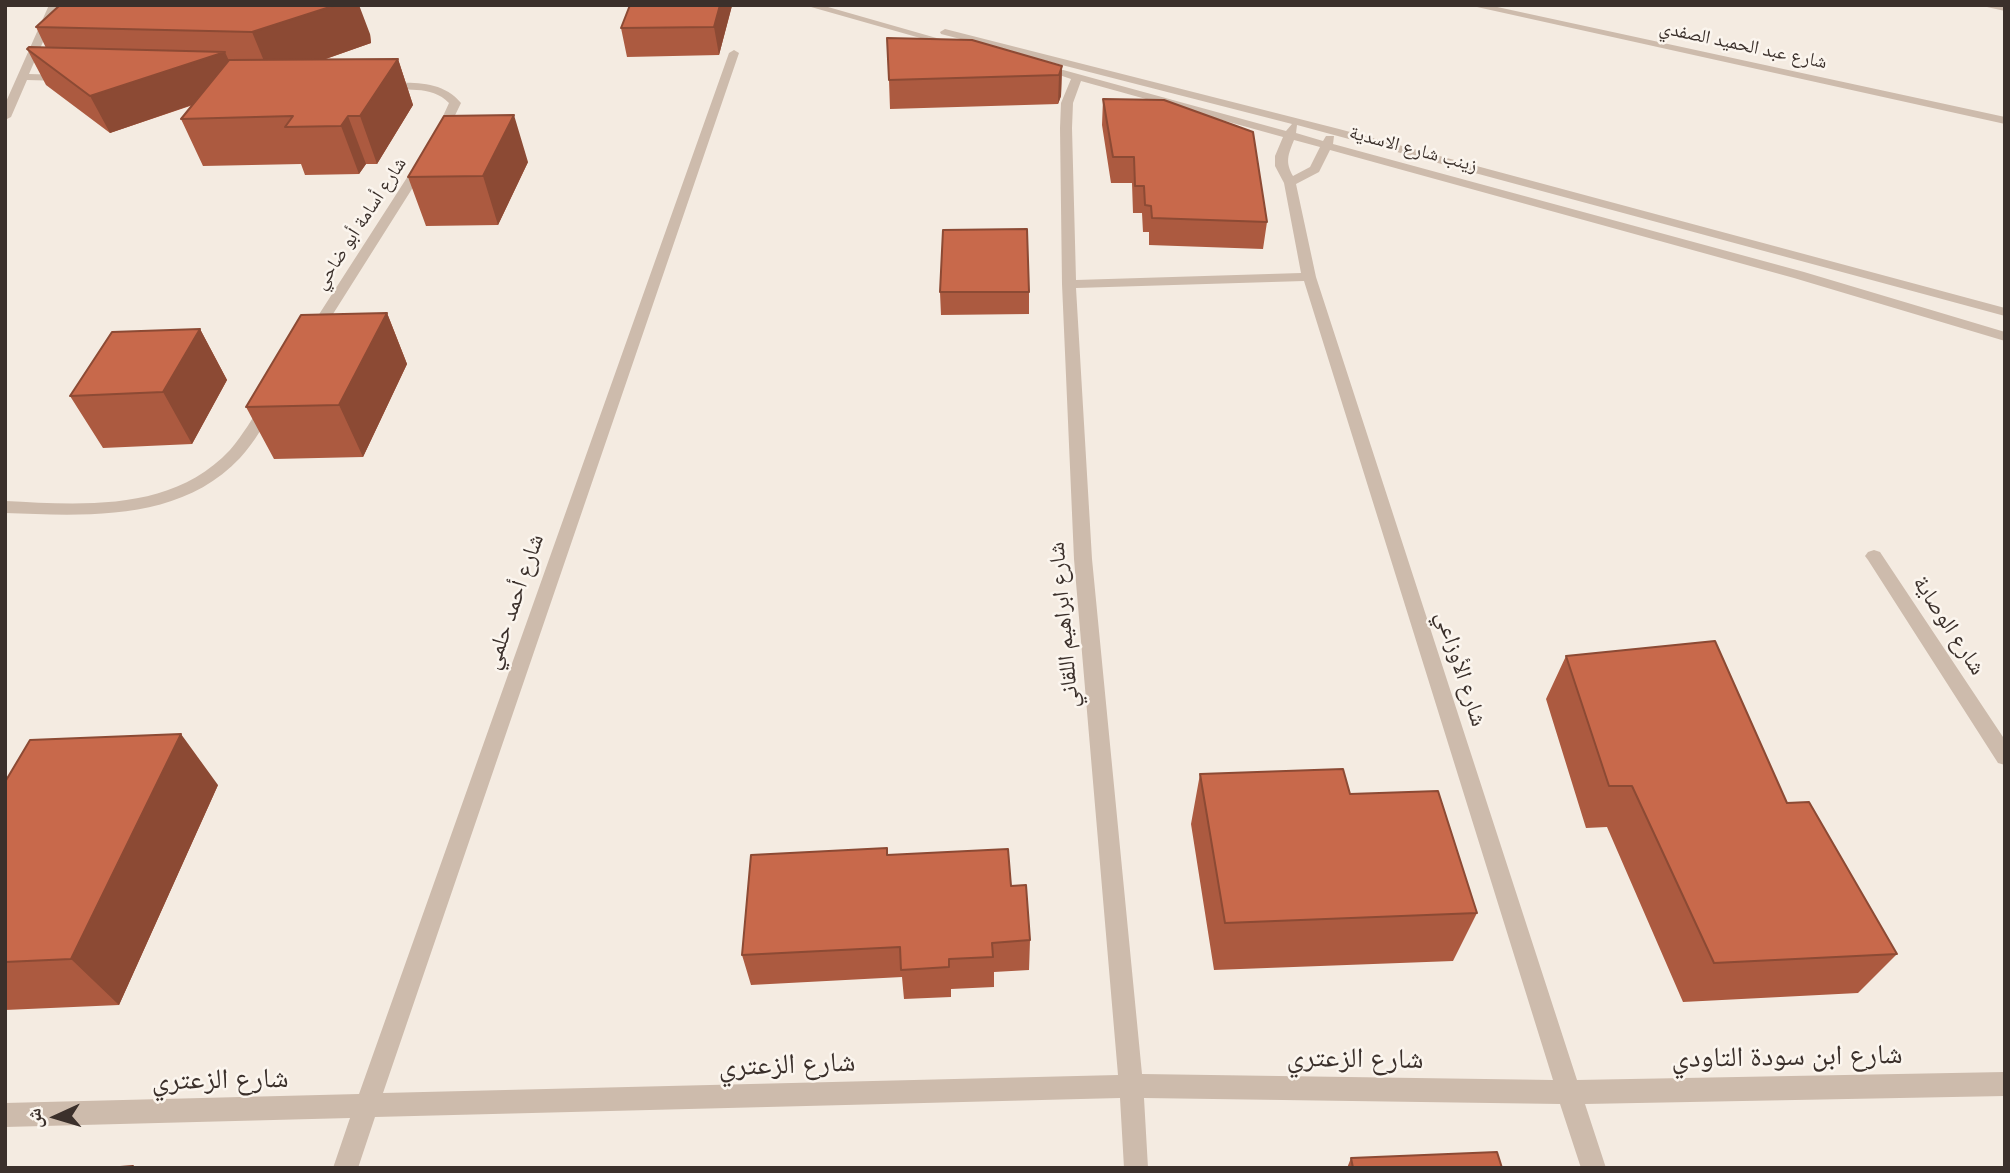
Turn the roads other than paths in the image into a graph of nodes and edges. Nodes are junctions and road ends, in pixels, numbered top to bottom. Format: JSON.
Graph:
{"nodes":[{"id":1,"x":54,"y":5,"type":"edge"},
{"id":2,"x":810,"y":5,"type":"edge"},
{"id":3,"x":843,"y":5,"type":"edge"},
{"id":4,"x":1473,"y":5,"type":"edge"},
{"id":5,"x":1991,"y":5,"type":"edge"},
{"id":6,"x":2005,"y":8,"type":"edge"},
{"id":7,"x":734,"y":53,"type":"dead end"},
{"id":8,"x":24,"y":77,"type":"junction"},
{"id":9,"x":78,"y":78,"type":"edge"},
{"id":10,"x":1077,"y":78,"type":"junction"},
{"id":11,"x":367,"y":86,"type":"edge"},
{"id":12,"x":6,"y":114,"type":"edge"},
{"id":13,"x":1295,"y":121,"type":"junction"},
{"id":14,"x":2005,"y":121,"type":"edge"},
{"id":15,"x":1335,"y":131,"type":"junction"},
{"id":16,"x":1289,"y":137,"type":"junction"},
{"id":17,"x":1326,"y":146,"type":"junction"},
{"id":18,"x":1290,"y":183,"type":"junction"},
{"id":19,"x":1309,"y":277,"type":"junction"},
{"id":20,"x":1069,"y":284,"type":"junction"},
{"id":21,"x":2005,"y":312,"type":"edge"},
{"id":22,"x":2005,"y":337,"type":"edge"},
{"id":23,"x":306,"y":345,"type":"edge"},
{"id":24,"x":278,"y":389,"type":"edge"},
{"id":25,"x":5,"y":507,"type":"edge"},
{"id":26,"x":1874,"y":556,"type":"dead end"},
{"id":27,"x":2005,"y":757,"type":"edge"},
{"id":28,"x":2005,"y":1084,"type":"edge"},
{"id":29,"x":1131,"y":1086,"type":"junction"},
{"id":30,"x":1570,"y":1092,"type":"junction"},
{"id":31,"x":366,"y":1107,"type":"junction"},
{"id":32,"x":5,"y":1115,"type":"edge"},
{"id":33,"x":345,"y":1168,"type":"edge"},
{"id":34,"x":1136,"y":1168,"type":"edge"},
{"id":35,"x":1594,"y":1168,"type":"edge"}],
"edges":[{"from":1,"to":8,"type":"street"},
{"from":2,"to":10,"type":"street","name":"زينب شارع الاسدية"},
{"from":3,"to":13,"type":"street","name":"زينب شارع الاسدية"},
{"from":4,"to":14,"type":"street","name":"شارع عبد الحميد الصفدي"},
{"from":5,"to":6,"type":"street"},
{"from":7,"to":31,"type":"street","name":"شارع أحمد حلمي"},
{"from":8,"to":9,"type":"street"},
{"from":8,"to":12,"type":"street"},
{"from":10,"to":16,"type":"street","name":"زينب شارع الاسدية"},
{"from":10,"to":20,"type":"street","name":"شارع ابراهيم اللقاني"},
{"from":11,"to":23,"type":"street","name":"شارع أسامة أبو ضاحي"},
{"from":13,"to":15,"type":"street","name":"زينب شارع الاسدية"},
{"from":13,"to":16,"type":"street","name":"شارع الأوزاعي"},
{"from":15,"to":17,"type":"street"},
{"from":15,"to":21,"type":"street","name":"زينب شارع الاسدية"},
{"from":16,"to":17,"type":"street","name":"زينب شارع الاسدية"},
{"from":16,"to":18,"type":"street","name":"شارع الأوزاعي"},
{"from":17,"to":18,"type":"street"},
{"from":17,"to":22,"type":"street","name":"زينب شارع الاسدية"},
{"from":18,"to":19,"type":"street","name":"شارع الأوزاعي"},
{"from":19,"to":20,"type":"street"},
{"from":19,"to":30,"type":"street","name":"شارع الأوزاعي"},
{"from":20,"to":29,"type":"street","name":"شارع ابراهيم اللقاني"},
{"from":24,"to":25,"type":"street"},
{"from":26,"to":27,"type":"street","name":"شارع الوصاية"},
{"from":28,"to":30,"type":"street","name":"شارع ابن سودة التاودي"},
{"from":29,"to":30,"type":"street","name":"شارع الزعتري"},
{"from":29,"to":31,"type":"street","name":"شارع الزعتري"},
{"from":29,"to":34,"type":"street","name":"شارع ابراهيم اللقاني"},
{"from":30,"to":35,"type":"street","name":"شارع الأوزاعي"},
{"from":31,"to":32,"type":"street","name":"شارع الزعتري"},
{"from":31,"to":33,"type":"street","name":"شارع أحمد حلمي"}]}
